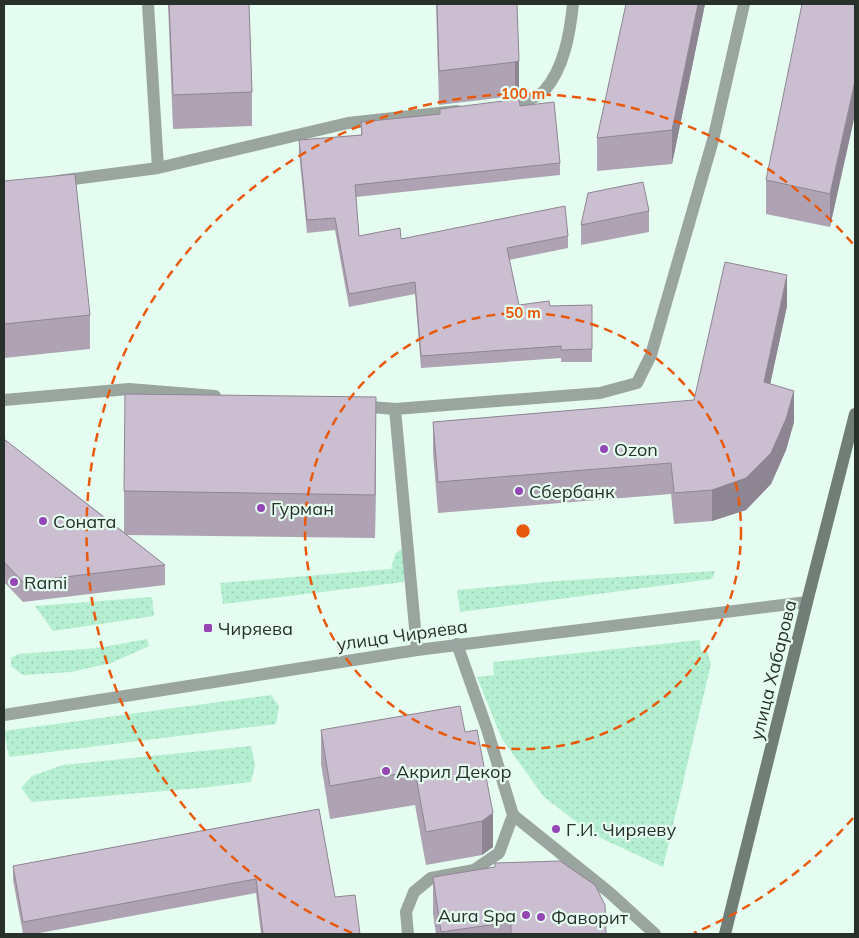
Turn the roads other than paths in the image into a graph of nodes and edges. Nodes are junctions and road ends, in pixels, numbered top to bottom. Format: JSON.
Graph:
{"nodes":[{"id":1,"x":148,"y":4,"type":"edge"},
{"id":2,"x":573,"y":4,"type":"edge"},
{"id":3,"x":744,"y":4,"type":"edge"},
{"id":4,"x":489,"y":108,"type":"edge"},
{"id":5,"x":470,"y":110,"type":"edge"},
{"id":6,"x":158,"y":168,"type":"junction"},
{"id":7,"x":42,"y":183,"type":"edge"},
{"id":8,"x":228,"y":397,"type":"edge"},
{"id":9,"x":4,"y":400,"type":"edge"},
{"id":10,"x":346,"y":405,"type":"edge"},
{"id":11,"x":395,"y":409,"type":"junction"},
{"id":12,"x":855,"y":414,"type":"edge"},
{"id":13,"x":807,"y":602,"type":"junction"},
{"id":14,"x":457,"y":644,"type":"junction"},
{"id":15,"x":418,"y":650,"type":"junction"},
{"id":16,"x":4,"y":715,"type":"edge"},
{"id":17,"x":513,"y":815,"type":"junction"},
{"id":18,"x":408,"y":934,"type":"edge"},
{"id":19,"x":655,"y":934,"type":"edge"},
{"id":20,"x":726,"y":934,"type":"edge"}],
"edges":[{"from":1,"to":6,"type":"street"},
{"from":2,"to":4,"type":"street"},
{"from":3,"to":11,"type":"street"},
{"from":5,"to":6,"type":"street"},
{"from":6,"to":7,"type":"street"},
{"from":8,"to":9,"type":"street"},
{"from":10,"to":11,"type":"street"},
{"from":11,"to":15,"type":"street"},
{"from":12,"to":13,"type":"main road","name":"улица Хабарова"},
{"from":13,"to":14,"type":"street","name":"улица Чиряева"},
{"from":13,"to":20,"type":"main road","name":"улица Хабарова"},
{"from":14,"to":15,"type":"street","name":"улица Чиряева"},
{"from":14,"to":17,"type":"street"},
{"from":15,"to":16,"type":"street","name":"улица Чиряева"},
{"from":17,"to":18,"type":"street"},
{"from":17,"to":19,"type":"street"}]}
